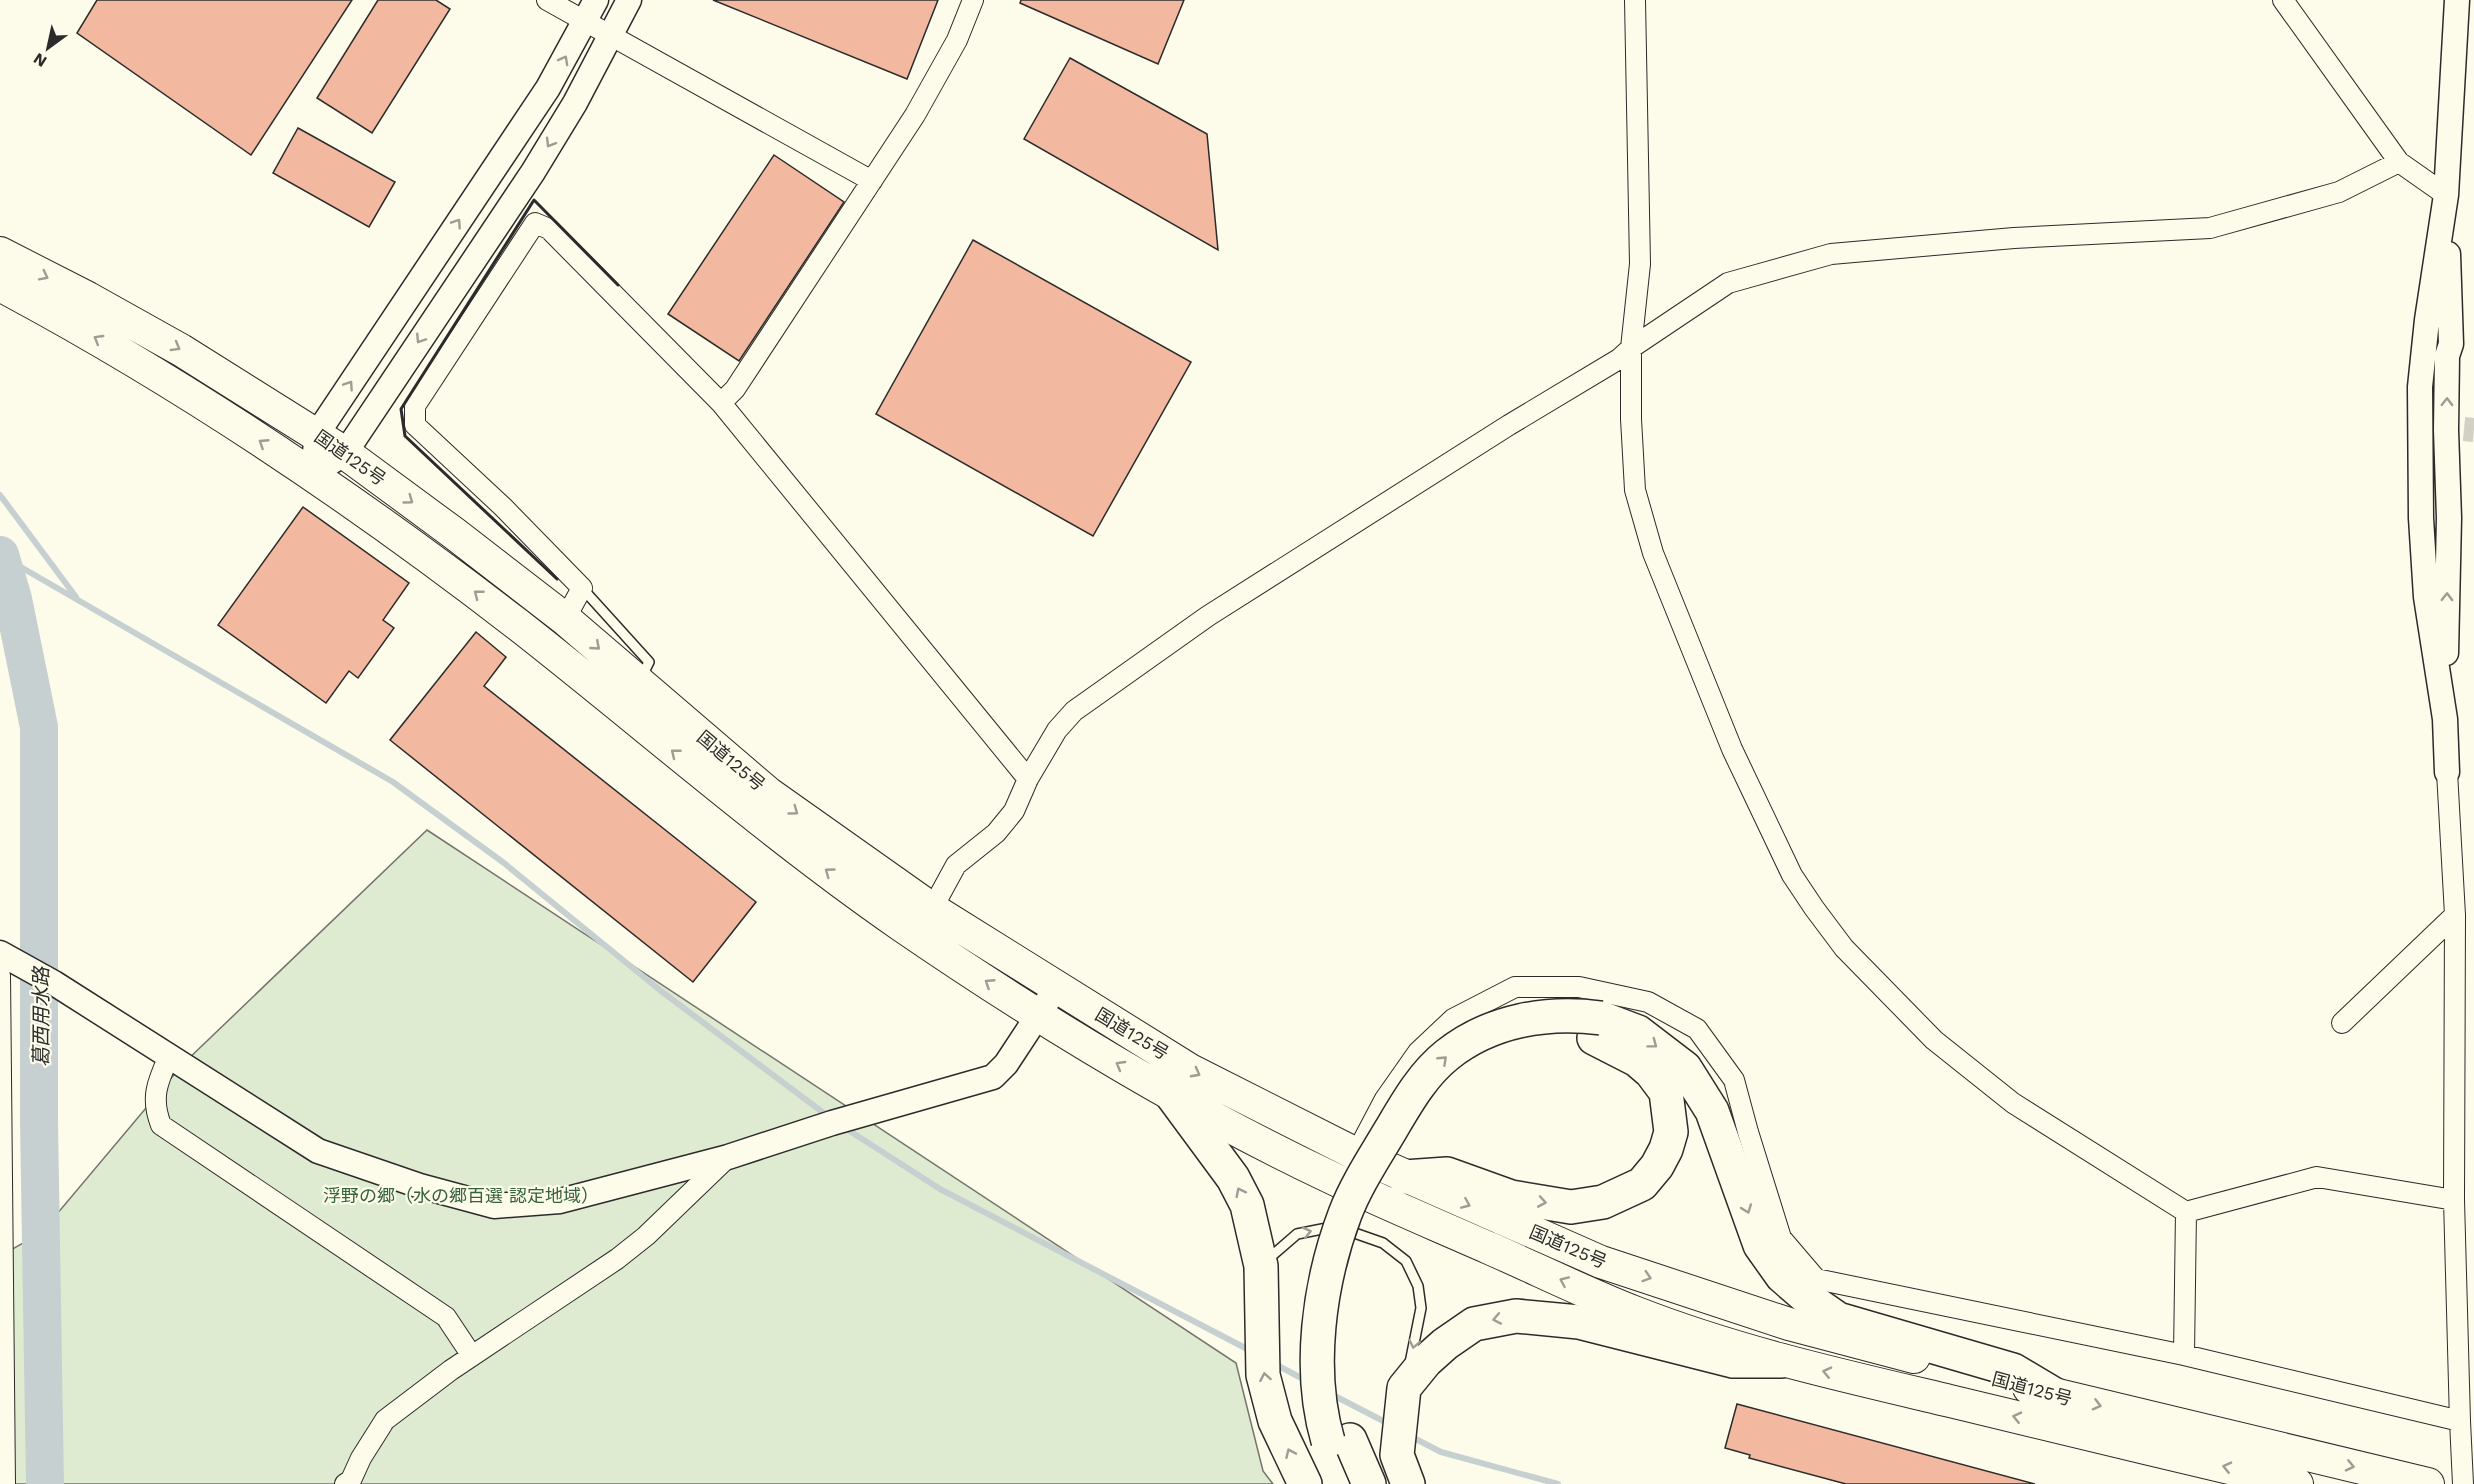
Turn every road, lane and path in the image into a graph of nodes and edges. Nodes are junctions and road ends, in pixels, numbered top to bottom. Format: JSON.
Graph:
{"nodes":[{"id":1,"x":547,"y":0,"type":"edge"},
{"id":2,"x":629,"y":0,"type":"edge"},
{"id":3,"x":973,"y":0,"type":"edge"},
{"id":4,"x":1635,"y":0,"type":"edge"},
{"id":5,"x":2283,"y":0,"type":"edge"},
{"id":6,"x":2457,"y":0,"type":"edge"},
{"id":7,"x":591,"y":10,"type":"edge"},
{"id":8,"x":612,"y":35,"type":"junction"},
{"id":9,"x":2399,"y":162,"type":"junction"},
{"id":10,"x":872,"y":181,"type":"junction"},
{"id":11,"x":2446,"y":195,"type":"junction"},
{"id":12,"x":0,"y":253,"type":"edge"},
{"id":13,"x":0,"y":285,"type":"edge"},
{"id":14,"x":1631,"y":348,"type":"junction"},
{"id":15,"x":721,"y":403,"type":"junction"},
{"id":16,"x":317,"y":434,"type":"junction"},
{"id":17,"x":345,"y":453,"type":"junction"},
{"id":18,"x":313,"y":474,"type":"junction"},
{"id":19,"x":582,"y":588,"type":"junction"},
{"id":20,"x":565,"y":619,"type":"junction"},
{"id":21,"x":638,"y":682,"type":"junction"},
{"id":22,"x":2445,"y":719,"type":"junction"},
{"id":23,"x":2447,"y":772,"type":"joint"},
{"id":24,"x":1028,"y":779,"type":"junction"},
{"id":25,"x":932,"y":909,"type":"junction"},
{"id":26,"x":2456,"y":915,"type":"junction"},
{"id":27,"x":5,"y":963,"type":"edge"},
{"id":28,"x":1056,"y":988,"type":"junction"},
{"id":29,"x":1038,"y":1016,"type":"junction"},
{"id":30,"x":2342,"y":1023,"type":"dead end"},
{"id":31,"x":1598,"y":1028,"type":"junction"},
{"id":32,"x":169,"y":1056,"type":"junction"},
{"id":33,"x":1,"y":1059,"type":"edge"},
{"id":34,"x":1171,"y":1094,"type":"junction"},
{"id":35,"x":1356,"y":1154,"type":"junction"},
{"id":36,"x":1,"y":1157,"type":"edge"},
{"id":37,"x":728,"y":1157,"type":"junction"},
{"id":38,"x":1404,"y":1177,"type":"junction"},
{"id":39,"x":2454,"y":1200,"type":"junction"},
{"id":40,"x":2186,"y":1212,"type":"junction"},
{"id":41,"x":1261,"y":1266,"type":"junction"},
{"id":42,"x":2,"y":1341,"type":"edge"},
{"id":43,"x":2184,"y":1355,"type":"junction"},
{"id":44,"x":472,"y":1356,"type":"junction"},
{"id":45,"x":1781,"y":1361,"type":"junction"},
{"id":46,"x":2055,"y":1395,"type":"junction"},
{"id":47,"x":1402,"y":1398,"type":"junction"},
{"id":48,"x":2460,"y":1421,"type":"junction"},
{"id":49,"x":1339,"y":1441,"type":"junction"},
{"id":50,"x":1403,"y":1470,"type":"edge"},
{"id":51,"x":2291,"y":1472,"type":"edge"},
{"id":52,"x":5,"y":1484,"type":"edge"},
{"id":53,"x":345,"y":1484,"type":"edge"},
{"id":54,"x":1305,"y":1484,"type":"edge"},
{"id":55,"x":1347,"y":1484,"type":"edge"},
{"id":56,"x":1369,"y":1484,"type":"edge"},
{"id":57,"x":2428,"y":1484,"type":"edge"},
{"id":58,"x":2463,"y":1484,"type":"edge"}],
"edges":[{"from":1,"to":7,"type":"street"},
{"from":2,"to":8,"type":"street"},
{"from":3,"to":10,"type":"street"},
{"from":4,"to":14,"type":"street"},
{"from":5,"to":9,"type":"street"},
{"from":6,"to":11,"type":"street"},
{"from":7,"to":8,"type":"street"},
{"from":16,"to":7,"type":"street","one_way":true},
{"from":8,"to":10,"type":"street"},
{"from":8,"to":17,"type":"street","one_way":true},
{"from":9,"to":11,"type":"street"},
{"from":9,"to":14,"type":"street"},
{"from":10,"to":15,"type":"street"},
{"from":22,"to":11,"type":"street","one_way":true},
{"from":11,"to":22,"type":"street"},
{"from":12,"to":16,"type":"highway","name":"国道125号","one_way":true},
{"from":18,"to":13,"type":"highway","name":"国道125号","one_way":true},
{"from":14,"to":24,"type":"street"},
{"from":14,"to":40,"type":"street"},
{"from":15,"to":19,"type":"street"},
{"from":15,"to":24,"type":"street"},
{"from":16,"to":17,"type":"highway","name":"国道125号"},
{"from":16,"to":18,"type":"street"},
{"from":17,"to":18,"type":"street"},
{"from":17,"to":20,"type":"highway","name":"国道125号","one_way":true},
{"from":29,"to":18,"type":"highway","name":"国道125号","one_way":true},
{"from":19,"to":20,"type":"street"},
{"from":19,"to":21,"type":"lane"},
{"from":20,"to":21,"type":"highway","name":"国道125号","one_way":true},
{"from":21,"to":25,"type":"highway","name":"国道125号","one_way":true},
{"from":22,"to":23,"type":"street"},
{"from":23,"to":26,"type":"street"},
{"from":24,"to":25,"type":"street"},
{"from":25,"to":28,"type":"highway","name":"国道125号"},
{"from":26,"to":30,"type":"street"},
{"from":26,"to":39,"type":"street"},
{"from":27,"to":32,"type":"street"},
{"from":27,"to":33,"type":"street"},
{"from":28,"to":29,"type":"street"},
{"from":28,"to":35,"type":"highway","name":"国道125号","one_way":true},
{"from":34,"to":29,"type":"highway","name":"国道125号","one_way":true},
{"from":29,"to":37,"type":"street"},
{"from":38,"to":31,"type":"highway","one_way":true},
{"from":31,"to":46,"type":"highway","one_way":true},
{"from":31,"to":49,"type":"highway","bridge":true},
{"from":32,"to":37,"type":"street"},
{"from":32,"to":44,"type":"street"},
{"from":33,"to":36,"type":"street"},
{"from":41,"to":34,"type":"highway","one_way":true},
{"from":45,"to":34,"type":"highway","name":"国道125号","one_way":true},
{"from":35,"to":38,"type":"highway","name":"国道125号"},
{"from":35,"to":43,"type":"street"},
{"from":36,"to":42,"type":"street"},
{"from":37,"to":44,"type":"street"},
{"from":38,"to":46,"type":"highway","name":"国道125号","one_way":true},
{"from":39,"to":40,"type":"street"},
{"from":39,"to":48,"type":"street"},
{"from":40,"to":43,"type":"street"},
{"from":41,"to":47,"type":"lane","one_way":true},
{"from":54,"to":41,"type":"highway","one_way":true},
{"from":42,"to":52,"type":"street"},
{"from":43,"to":48,"type":"street"},
{"from":44,"to":53,"type":"street"},
{"from":45,"to":47,"type":"highway","one_way":true},
{"from":51,"to":45,"type":"highway","name":"国道125号","one_way":true},
{"from":46,"to":51,"type":"highway","name":"国道125号","one_way":true},
{"from":47,"to":50,"type":"highway"},
{"from":48,"to":58,"type":"street"},
{"from":49,"to":55,"type":"highway"},
{"from":49,"to":56,"type":"highway"},
{"from":51,"to":57,"type":"highway","name":"国道125号","one_way":true}]}
